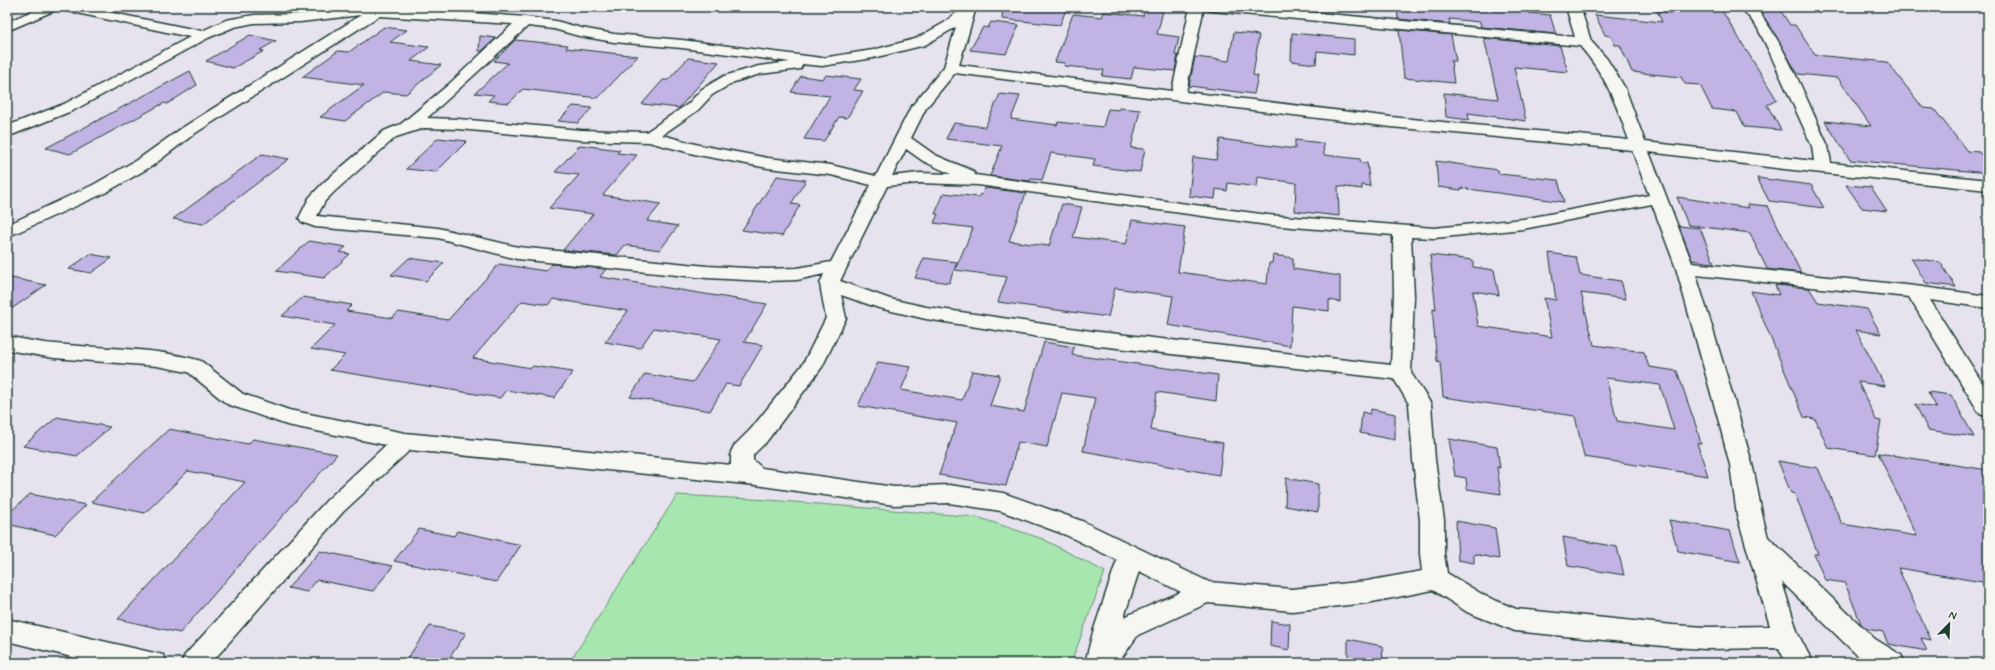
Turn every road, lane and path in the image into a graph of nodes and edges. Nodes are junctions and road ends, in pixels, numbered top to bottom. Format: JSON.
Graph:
{"nodes":[{"id":1,"x":52,"y":7,"type":"edge"},
{"id":2,"x":63,"y":7,"type":"edge"},
{"id":3,"x":262,"y":7,"type":"edge"},
{"id":4,"x":1197,"y":7,"type":"edge"},
{"id":5,"x":1212,"y":7,"type":"edge"},
{"id":6,"x":1573,"y":7,"type":"edge"},
{"id":7,"x":1748,"y":7,"type":"edge"},
{"id":8,"x":379,"y":9,"type":"edge"},
{"id":9,"x":969,"y":9,"type":"edge"},
{"id":10,"x":254,"y":19,"type":"junction"},
{"id":11,"x":525,"y":21,"type":"junction"},
{"id":12,"x":7,"y":28,"type":"edge"},
{"id":13,"x":203,"y":34,"type":"junction"},
{"id":14,"x":1584,"y":42,"type":"junction"},
{"id":15,"x":822,"y":62,"type":"junction"},
{"id":16,"x":951,"y":68,"type":"junction"},
{"id":17,"x":1178,"y":96,"type":"junction"},
{"id":18,"x":407,"y":127,"type":"junction"},
{"id":19,"x":7,"y":132,"type":"edge"},
{"id":20,"x":649,"y":138,"type":"junction"},
{"id":21,"x":903,"y":139,"type":"junction"},
{"id":22,"x":1640,"y":146,"type":"junction"},
{"id":23,"x":1823,"y":167,"type":"junction"},
{"id":24,"x":978,"y":180,"type":"junction"},
{"id":25,"x":881,"y":182,"type":"junction"},
{"id":26,"x":1988,"y":185,"type":"edge"},
{"id":27,"x":1658,"y":198,"type":"junction"},
{"id":28,"x":1402,"y":230,"type":"junction"},
{"id":29,"x":7,"y":232,"type":"edge"},
{"id":30,"x":1686,"y":268,"type":"junction"},
{"id":31,"x":834,"y":275,"type":"junction"},
{"id":32,"x":1915,"y":292,"type":"junction"},
{"id":33,"x":1988,"y":302,"type":"edge"},
{"id":34,"x":7,"y":343,"type":"edge"},
{"id":35,"x":1401,"y":373,"type":"junction"},
{"id":36,"x":1988,"y":409,"type":"edge"},
{"id":37,"x":405,"y":441,"type":"junction"},
{"id":38,"x":756,"y":476,"type":"junction"},
{"id":39,"x":1758,"y":542,"type":"junction"},
{"id":40,"x":1131,"y":556,"type":"junction"},
{"id":41,"x":1436,"y":579,"type":"junction"},
{"id":42,"x":1206,"y":592,"type":"junction"},
{"id":43,"x":7,"y":630,"type":"edge"},
{"id":44,"x":1786,"y":637,"type":"junction"},
{"id":45,"x":154,"y":663,"type":"edge"},
{"id":46,"x":194,"y":663,"type":"edge"},
{"id":47,"x":1098,"y":663,"type":"edge"},
{"id":48,"x":1103,"y":663,"type":"edge"},
{"id":49,"x":1800,"y":663,"type":"edge"},
{"id":50,"x":1892,"y":663,"type":"edge"}],
"edges":[{"from":1,"to":12,"type":"street"},
{"from":2,"to":13,"type":"street"},
{"from":3,"to":10,"type":"street"},
{"from":4,"to":17,"type":"street"},
{"from":5,"to":14,"type":"street"},
{"from":6,"to":14,"type":"street"},
{"from":7,"to":23,"type":"street"},
{"from":8,"to":10,"type":"street"},
{"from":8,"to":11,"type":"street"},
{"from":8,"to":29,"type":"street"},
{"from":9,"to":15,"type":"street"},
{"from":9,"to":16,"type":"street"},
{"from":10,"to":13,"type":"street"},
{"from":11,"to":15,"type":"street"},
{"from":11,"to":18,"type":"street"},
{"from":13,"to":19,"type":"street"},
{"from":14,"to":22,"type":"street"},
{"from":15,"to":20,"type":"street"},
{"from":16,"to":17,"type":"street"},
{"from":16,"to":21,"type":"street"},
{"from":17,"to":22,"type":"street"},
{"from":18,"to":20,"type":"street"},
{"from":18,"to":31,"type":"street"},
{"from":20,"to":25,"type":"street"},
{"from":21,"to":24,"type":"street"},
{"from":21,"to":25,"type":"street"},
{"from":22,"to":23,"type":"street"},
{"from":22,"to":27,"type":"street"},
{"from":23,"to":26,"type":"street"},
{"from":24,"to":25,"type":"street"},
{"from":24,"to":28,"type":"street"},
{"from":25,"to":31,"type":"street"},
{"from":27,"to":28,"type":"street"},
{"from":27,"to":30,"type":"street"},
{"from":28,"to":35,"type":"street"},
{"from":30,"to":32,"type":"street"},
{"from":30,"to":39,"type":"street"},
{"from":31,"to":35,"type":"street"},
{"from":31,"to":38,"type":"street"},
{"from":32,"to":33,"type":"street"},
{"from":32,"to":36,"type":"street"},
{"from":34,"to":37,"type":"street"},
{"from":35,"to":41,"type":"street"},
{"from":37,"to":38,"type":"street"},
{"from":37,"to":46,"type":"street"},
{"from":38,"to":40,"type":"street"},
{"from":39,"to":44,"type":"street"},
{"from":39,"to":50,"type":"street"},
{"from":40,"to":42,"type":"street"},
{"from":40,"to":47,"type":"street"},
{"from":41,"to":42,"type":"street"},
{"from":41,"to":44,"type":"street"},
{"from":42,"to":48,"type":"street"},
{"from":43,"to":45,"type":"street"},
{"from":44,"to":49,"type":"street"}]}
